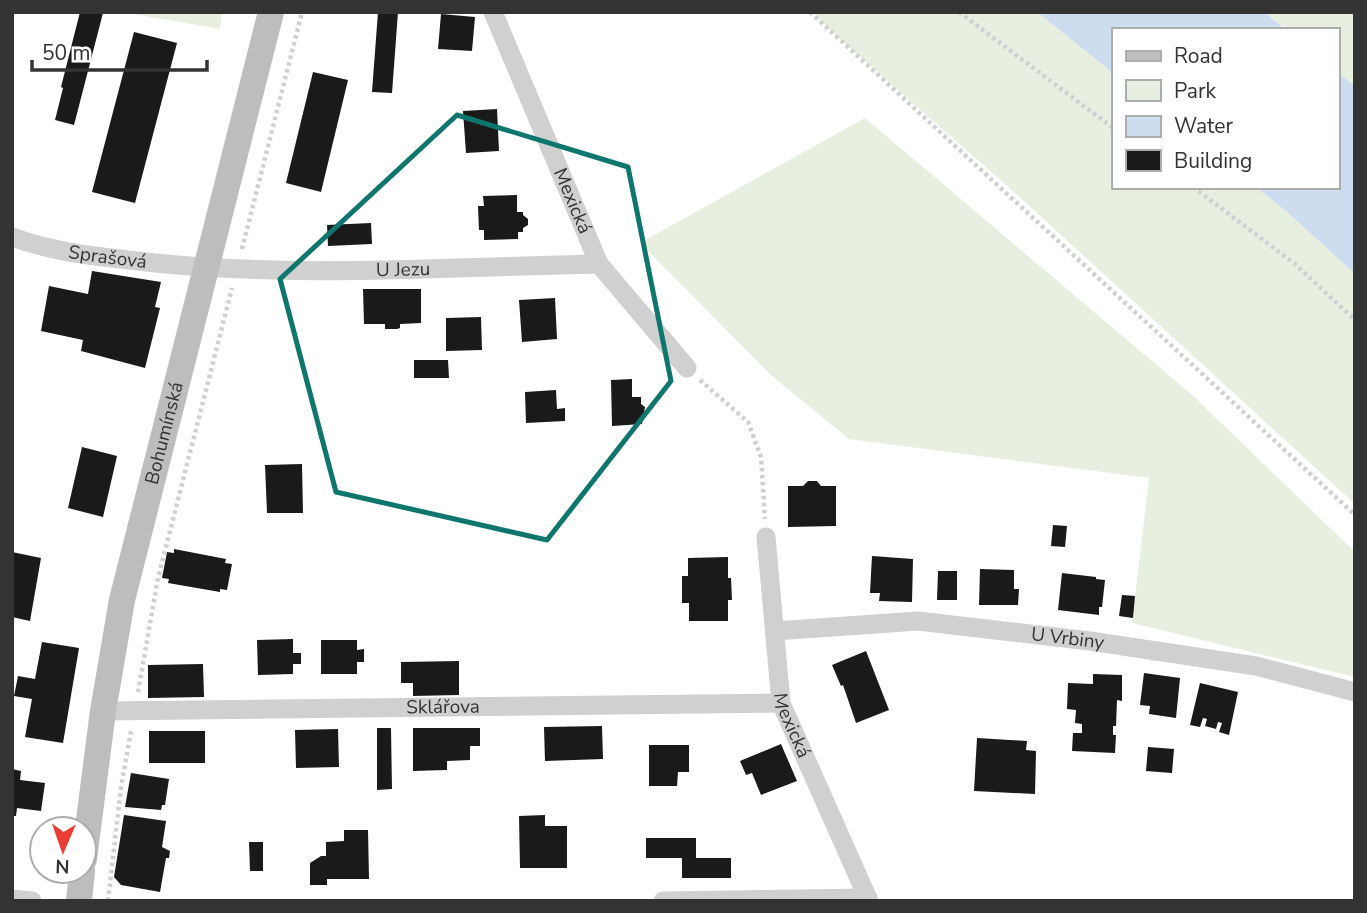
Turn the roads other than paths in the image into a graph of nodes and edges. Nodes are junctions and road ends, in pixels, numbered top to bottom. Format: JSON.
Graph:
{"nodes":[{"id":1,"x":271,"y":12,"type":"edge"},
{"id":2,"x":493,"y":12,"type":"edge"},
{"id":3,"x":12,"y":237,"type":"edge"},
{"id":4,"x":599,"y":264,"type":"junction"},
{"id":5,"x":205,"y":268,"type":"junction"},
{"id":6,"x":687,"y":368,"type":"road end"},
{"id":7,"x":766,"y":537,"type":"road end"},
{"id":8,"x":775,"y":631,"type":"junction"},
{"id":9,"x":1355,"y":692,"type":"edge"},
{"id":10,"x":781,"y":703,"type":"junction"},
{"id":11,"x":103,"y":711,"type":"junction"},
{"id":12,"x":90,"y":815,"type":"edge"},
{"id":13,"x":12,"y":899,"type":"edge"},
{"id":14,"x":869,"y":900,"type":"edge"},
{"id":15,"x":32,"y":901,"type":"edge"},
{"id":16,"x":663,"y":901,"type":"edge"}],
"edges":[{"from":1,"to":5,"type":"main road","name":"Bohumínská"},
{"from":2,"to":4,"type":"street","name":"Mexická"},
{"from":3,"to":5,"type":"street","name":"Sprašová"},
{"from":4,"to":5,"type":"street","name":"U Jezu"},
{"from":4,"to":6,"type":"street","name":"Mexická"},
{"from":5,"to":11,"type":"main road","name":"Bohumínská"},
{"from":7,"to":8,"type":"street","name":"Mexická"},
{"from":8,"to":9,"type":"street","name":"U Vrbiny"},
{"from":8,"to":10,"type":"street","name":"Mexická"},
{"from":10,"to":11,"type":"street","name":"Sklářova"},
{"from":10,"to":14,"type":"street","name":"Mexická"},
{"from":11,"to":12,"type":"main road","name":"Bohumínská"},
{"from":13,"to":15,"type":"street"},
{"from":14,"to":16,"type":"street"}]}
